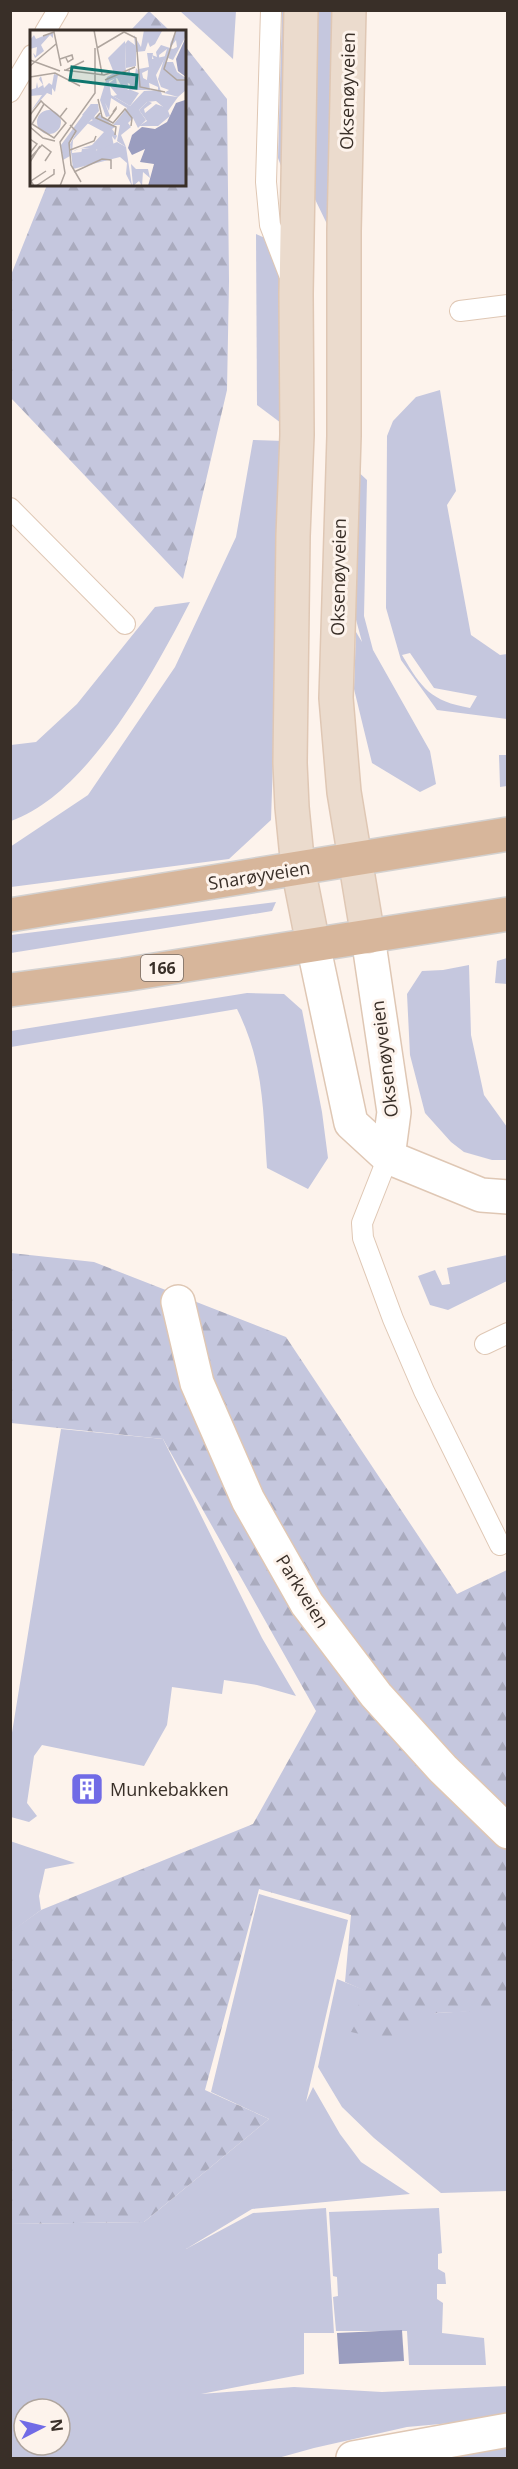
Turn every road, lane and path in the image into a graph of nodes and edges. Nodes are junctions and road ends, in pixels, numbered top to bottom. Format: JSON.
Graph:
{"nodes":[{"id":1,"x":57,"y":10,"type":"edge"},
{"id":2,"x":271,"y":10,"type":"edge"},
{"id":3,"x":301,"y":10,"type":"edge"},
{"id":4,"x":349,"y":10,"type":"edge"},
{"id":5,"x":46,"y":30,"type":"edge"},
{"id":6,"x":30,"y":58,"type":"edge"},
{"id":7,"x":10,"y":92,"type":"edge"},
{"id":8,"x":296,"y":294,"type":"junction"},
{"id":9,"x":507,"y":305,"type":"edge"},
{"id":10,"x":460,"y":311,"type":"dead end"},
{"id":11,"x":10,"y":508,"type":"edge"},
{"id":12,"x":125,"y":624,"type":"dead end"},
{"id":13,"x":507,"y":834,"type":"edge"},
{"id":14,"x":355,"y":860,"type":"junction"},
{"id":15,"x":298,"y":868,"type":"junction"},
{"id":16,"x":507,"y":914,"type":"edge"},
{"id":17,"x":10,"y":915,"type":"edge"},
{"id":18,"x":368,"y":937,"type":"junction"},
{"id":19,"x":313,"y":944,"type":"junction"},
{"id":20,"x":10,"y":990,"type":"edge"},
{"id":21,"x":388,"y":1157,"type":"junction"},
{"id":22,"x":507,"y":1197,"type":"edge"},
{"id":23,"x":178,"y":1302,"type":"dead end"},
{"id":24,"x":507,"y":1333,"type":"edge"},
{"id":25,"x":485,"y":1344,"type":"dead end"},
{"id":26,"x":500,"y":1545,"type":"dead end"},
{"id":27,"x":507,"y":1832,"type":"edge"},
{"id":28,"x":507,"y":2430,"type":"edge"},
{"id":29,"x":353,"y":2458,"type":"edge"}],
"edges":[{"from":1,"to":5,"type":"lane"},
{"from":2,"to":8,"type":"lane"},
{"from":3,"to":8,"type":"street","name":"Oksenøyveien"},
{"from":4,"to":14,"type":"street","name":"Oksenøyveien"},
{"from":6,"to":7,"type":"lane"},
{"from":8,"to":15,"type":"street","name":"Oksenøyveien"},
{"from":9,"to":10,"type":"lane"},
{"from":11,"to":12,"type":"lane"},
{"from":13,"to":14,"type":"main road","name":"Snarøyveien"},
{"from":14,"to":15,"type":"main road","name":"Snarøyveien"},
{"from":14,"to":18,"type":"street","name":"Oksenøyveien"},
{"from":15,"to":17,"type":"main road","name":"Snarøyveien"},
{"from":15,"to":19,"type":"street","name":"Oksenøyveien"},
{"from":16,"to":18,"type":"main road","number":"166"},
{"from":18,"to":19,"type":"main road","number":"166"},
{"from":18,"to":21,"type":"street","name":"Oksenøyveien"},
{"from":19,"to":20,"type":"main road","number":"166"},
{"from":19,"to":21,"type":"street","name":"Oksenøyveien"},
{"from":21,"to":22,"type":"street"},
{"from":21,"to":26,"type":"lane"},
{"from":23,"to":27,"type":"street","name":"Parkveien"},
{"from":24,"to":25,"type":"lane"},
{"from":28,"to":29,"type":"street"}]}
